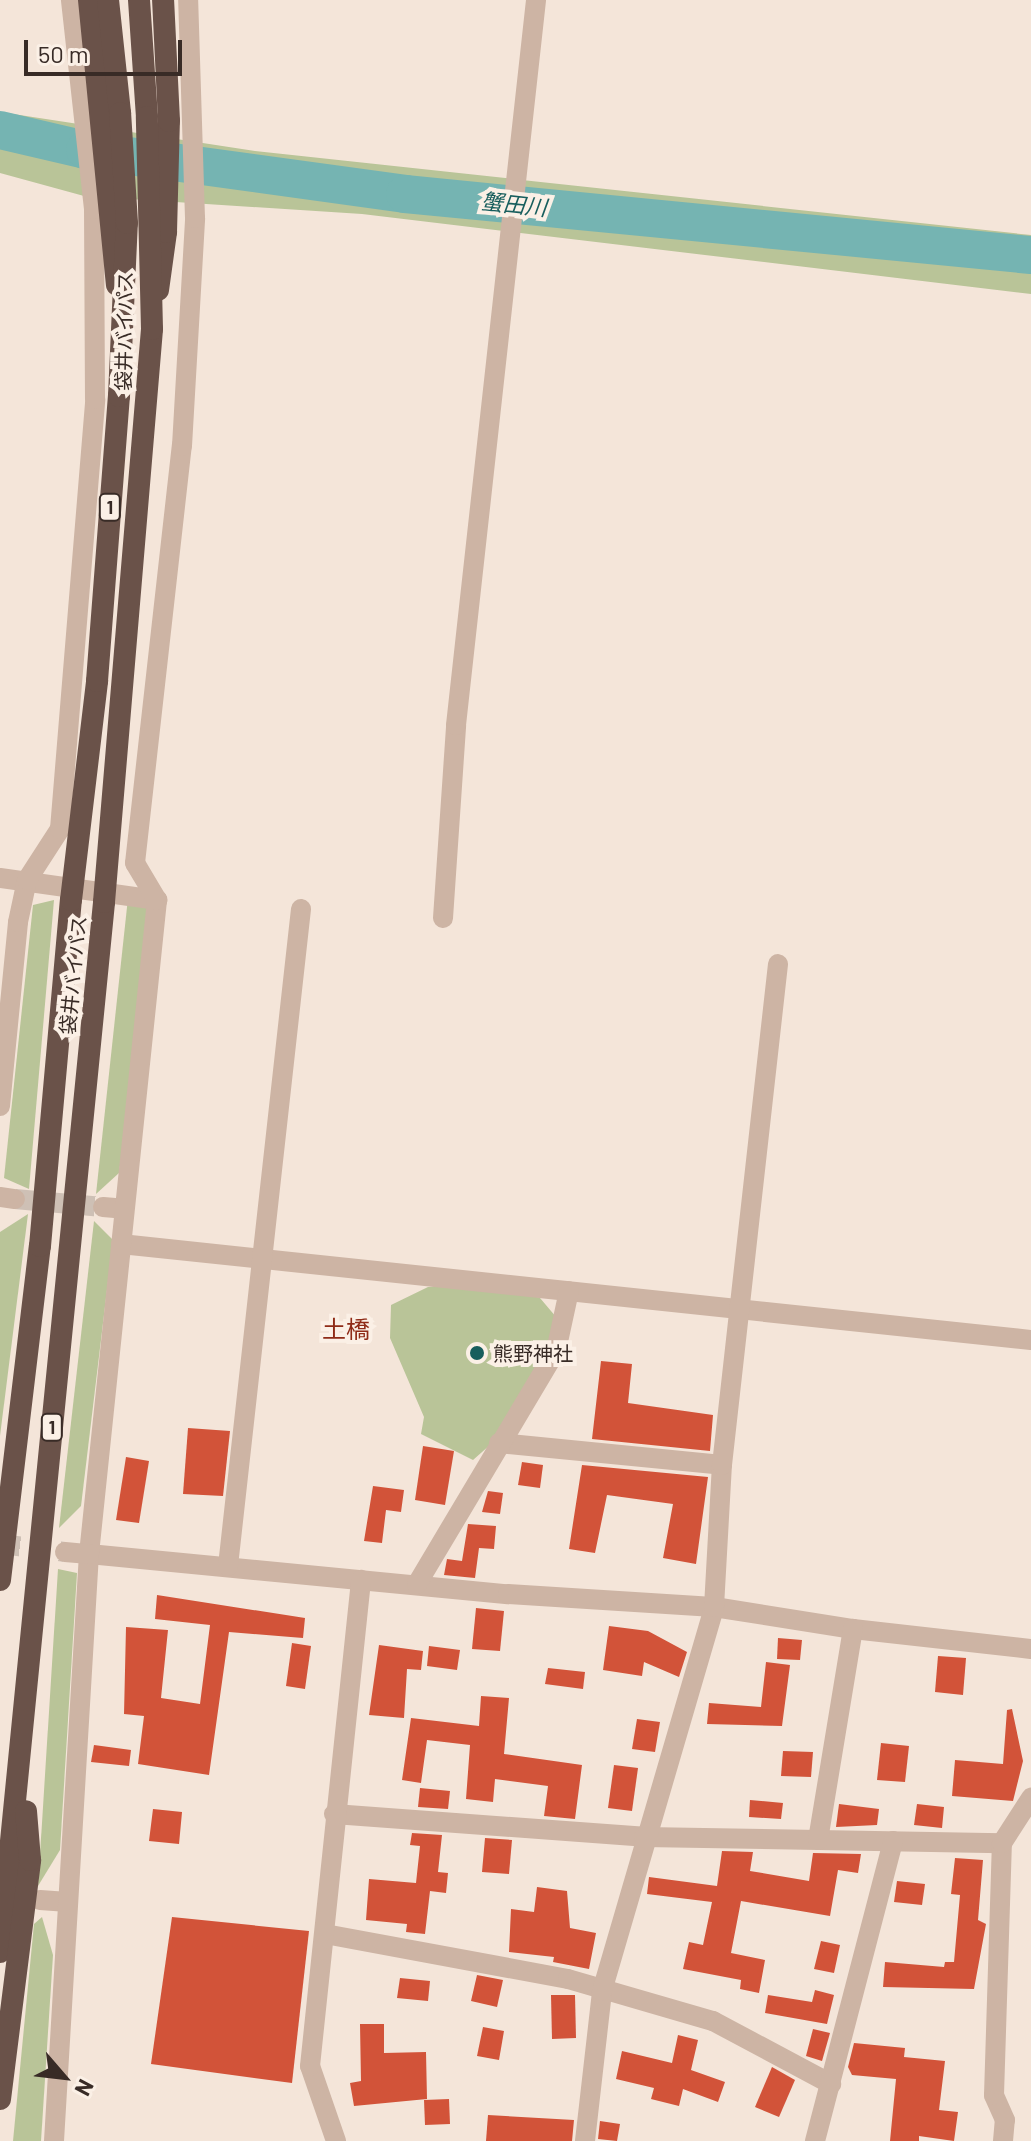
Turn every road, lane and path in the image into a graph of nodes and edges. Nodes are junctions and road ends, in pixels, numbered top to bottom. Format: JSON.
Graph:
{"nodes":[{"id":1,"x":71,"y":0,"type":"edge"},
{"id":2,"x":89,"y":0,"type":"edge"},
{"id":3,"x":108,"y":0,"type":"edge"},
{"id":4,"x":139,"y":0,"type":"edge"},
{"id":5,"x":163,"y":0,"type":"edge"},
{"id":6,"x":188,"y":0,"type":"edge"},
{"id":7,"x":536,"y":0,"type":"edge"},
{"id":8,"x":103,"y":116,"type":"junction"},
{"id":9,"x":158,"y":119,"type":"junction"},
{"id":10,"x":0,"y":878,"type":"edge"},
{"id":11,"x":27,"y":880,"type":"junction"},
{"id":12,"x":157,"y":900,"type":"junction"},
{"id":13,"x":301,"y":909,"type":"dead end"},
{"id":14,"x":443,"y":918,"type":"dead end"},
{"id":15,"x":778,"y":964,"type":"dead end"},
{"id":16,"x":0,"y":1106,"type":"edge"},
{"id":17,"x":103,"y":1207,"type":"tunnel mouth"},
{"id":18,"x":124,"y":1209,"type":"junction"},
{"id":19,"x":121,"y":1244,"type":"junction"},
{"id":20,"x":263,"y":1258,"type":"junction"},
{"id":21,"x":569,"y":1291,"type":"junction"},
{"id":22,"x":739,"y":1309,"type":"junction"},
{"id":23,"x":1031,"y":1340,"type":"edge"},
{"id":24,"x":499,"y":1443,"type":"junction"},
{"id":25,"x":722,"y":1465,"type":"junction"},
{"id":26,"x":65,"y":1552,"type":"tunnel mouth"},
{"id":27,"x":89,"y":1554,"type":"junction"},
{"id":28,"x":228,"y":1566,"type":"junction"},
{"id":29,"x":0,"y":1580,"type":"edge"},
{"id":30,"x":361,"y":1580,"type":"junction"},
{"id":31,"x":417,"y":1584,"type":"junction"},
{"id":32,"x":714,"y":1607,"type":"junction"},
{"id":33,"x":853,"y":1629,"type":"junction"},
{"id":34,"x":1031,"y":1649,"type":"edge"},
{"id":35,"x":22,"y":1762,"type":"junction"},
{"id":36,"x":1031,"y":1798,"type":"edge"},
{"id":37,"x":334,"y":1814,"type":"junction"},
{"id":38,"x":644,"y":1837,"type":"junction"},
{"id":39,"x":818,"y":1840,"type":"junction"},
{"id":40,"x":893,"y":1841,"type":"junction"},
{"id":41,"x":1002,"y":1843,"type":"junction"},
{"id":42,"x":40,"y":1900,"type":"dead end"},
{"id":43,"x":68,"y":1902,"type":"junction"},
{"id":44,"x":325,"y":1934,"type":"junction"},
{"id":45,"x":0,"y":1952,"type":"edge"},
{"id":46,"x":602,"y":1991,"type":"junction"},
{"id":47,"x":831,"y":2084,"type":"junction"},
{"id":48,"x":0,"y":2099,"type":"edge"},
{"id":49,"x":54,"y":2141,"type":"edge"},
{"id":50,"x":336,"y":2141,"type":"edge"},
{"id":51,"x":585,"y":2141,"type":"edge"},
{"id":52,"x":815,"y":2141,"type":"edge"},
{"id":53,"x":1003,"y":2141,"type":"edge"}],
"edges":[{"from":1,"to":8,"type":"street"},
{"from":2,"to":8,"type":"highway"},
{"from":3,"to":8,"type":"highway","name":"袋井バイパス","number":"1"},
{"from":4,"to":9,"type":"highway","name":"袋井バイパス","number":"1"},
{"from":5,"to":9,"type":"highway"},
{"from":6,"to":12,"type":"street"},
{"from":7,"to":14,"type":"street"},
{"from":8,"to":11,"type":"street"},
{"from":8,"to":29,"type":"highway","name":"袋井バイパス","number":"1","bridge":true},
{"from":9,"to":35,"type":"highway","name":"袋井バイパス","number":"1","bridge":true},
{"from":10,"to":11,"type":"street"},
{"from":11,"to":12,"type":"street"},
{"from":11,"to":16,"type":"street"},
{"from":12,"to":18,"type":"street"},
{"from":13,"to":20,"type":"street"},
{"from":15,"to":22,"type":"street"},
{"from":17,"to":18,"type":"street"},
{"from":18,"to":19,"type":"street"},
{"from":19,"to":20,"type":"street"},
{"from":19,"to":27,"type":"street"},
{"from":20,"to":21,"type":"street"},
{"from":20,"to":28,"type":"street"},
{"from":21,"to":22,"type":"street"},
{"from":21,"to":24,"type":"street"},
{"from":22,"to":23,"type":"street"},
{"from":22,"to":25,"type":"street"},
{"from":24,"to":25,"type":"street"},
{"from":24,"to":31,"type":"street"},
{"from":25,"to":32,"type":"street"},
{"from":26,"to":27,"type":"street"},
{"from":27,"to":28,"type":"street"},
{"from":27,"to":43,"type":"street"},
{"from":28,"to":30,"type":"street"},
{"from":30,"to":31,"type":"street"},
{"from":30,"to":37,"type":"street"},
{"from":31,"to":32,"type":"street"},
{"from":32,"to":33,"type":"street"},
{"from":32,"to":38,"type":"street"},
{"from":33,"to":34,"type":"street"},
{"from":33,"to":39,"type":"street"},
{"from":35,"to":45,"type":"highway","name":"袋井バイパス","number":"1"},
{"from":35,"to":48,"type":"highway"},
{"from":36,"to":41,"type":"street"},
{"from":37,"to":38,"type":"street"},
{"from":37,"to":44,"type":"street"},
{"from":38,"to":39,"type":"street"},
{"from":38,"to":46,"type":"street"},
{"from":39,"to":40,"type":"street"},
{"from":40,"to":41,"type":"street"},
{"from":40,"to":47,"type":"street"},
{"from":41,"to":53,"type":"street"},
{"from":42,"to":43,"type":"street"},
{"from":43,"to":49,"type":"street"},
{"from":44,"to":46,"type":"street"},
{"from":44,"to":50,"type":"street"},
{"from":46,"to":47,"type":"street"},
{"from":46,"to":51,"type":"street"},
{"from":47,"to":52,"type":"street"}]}
